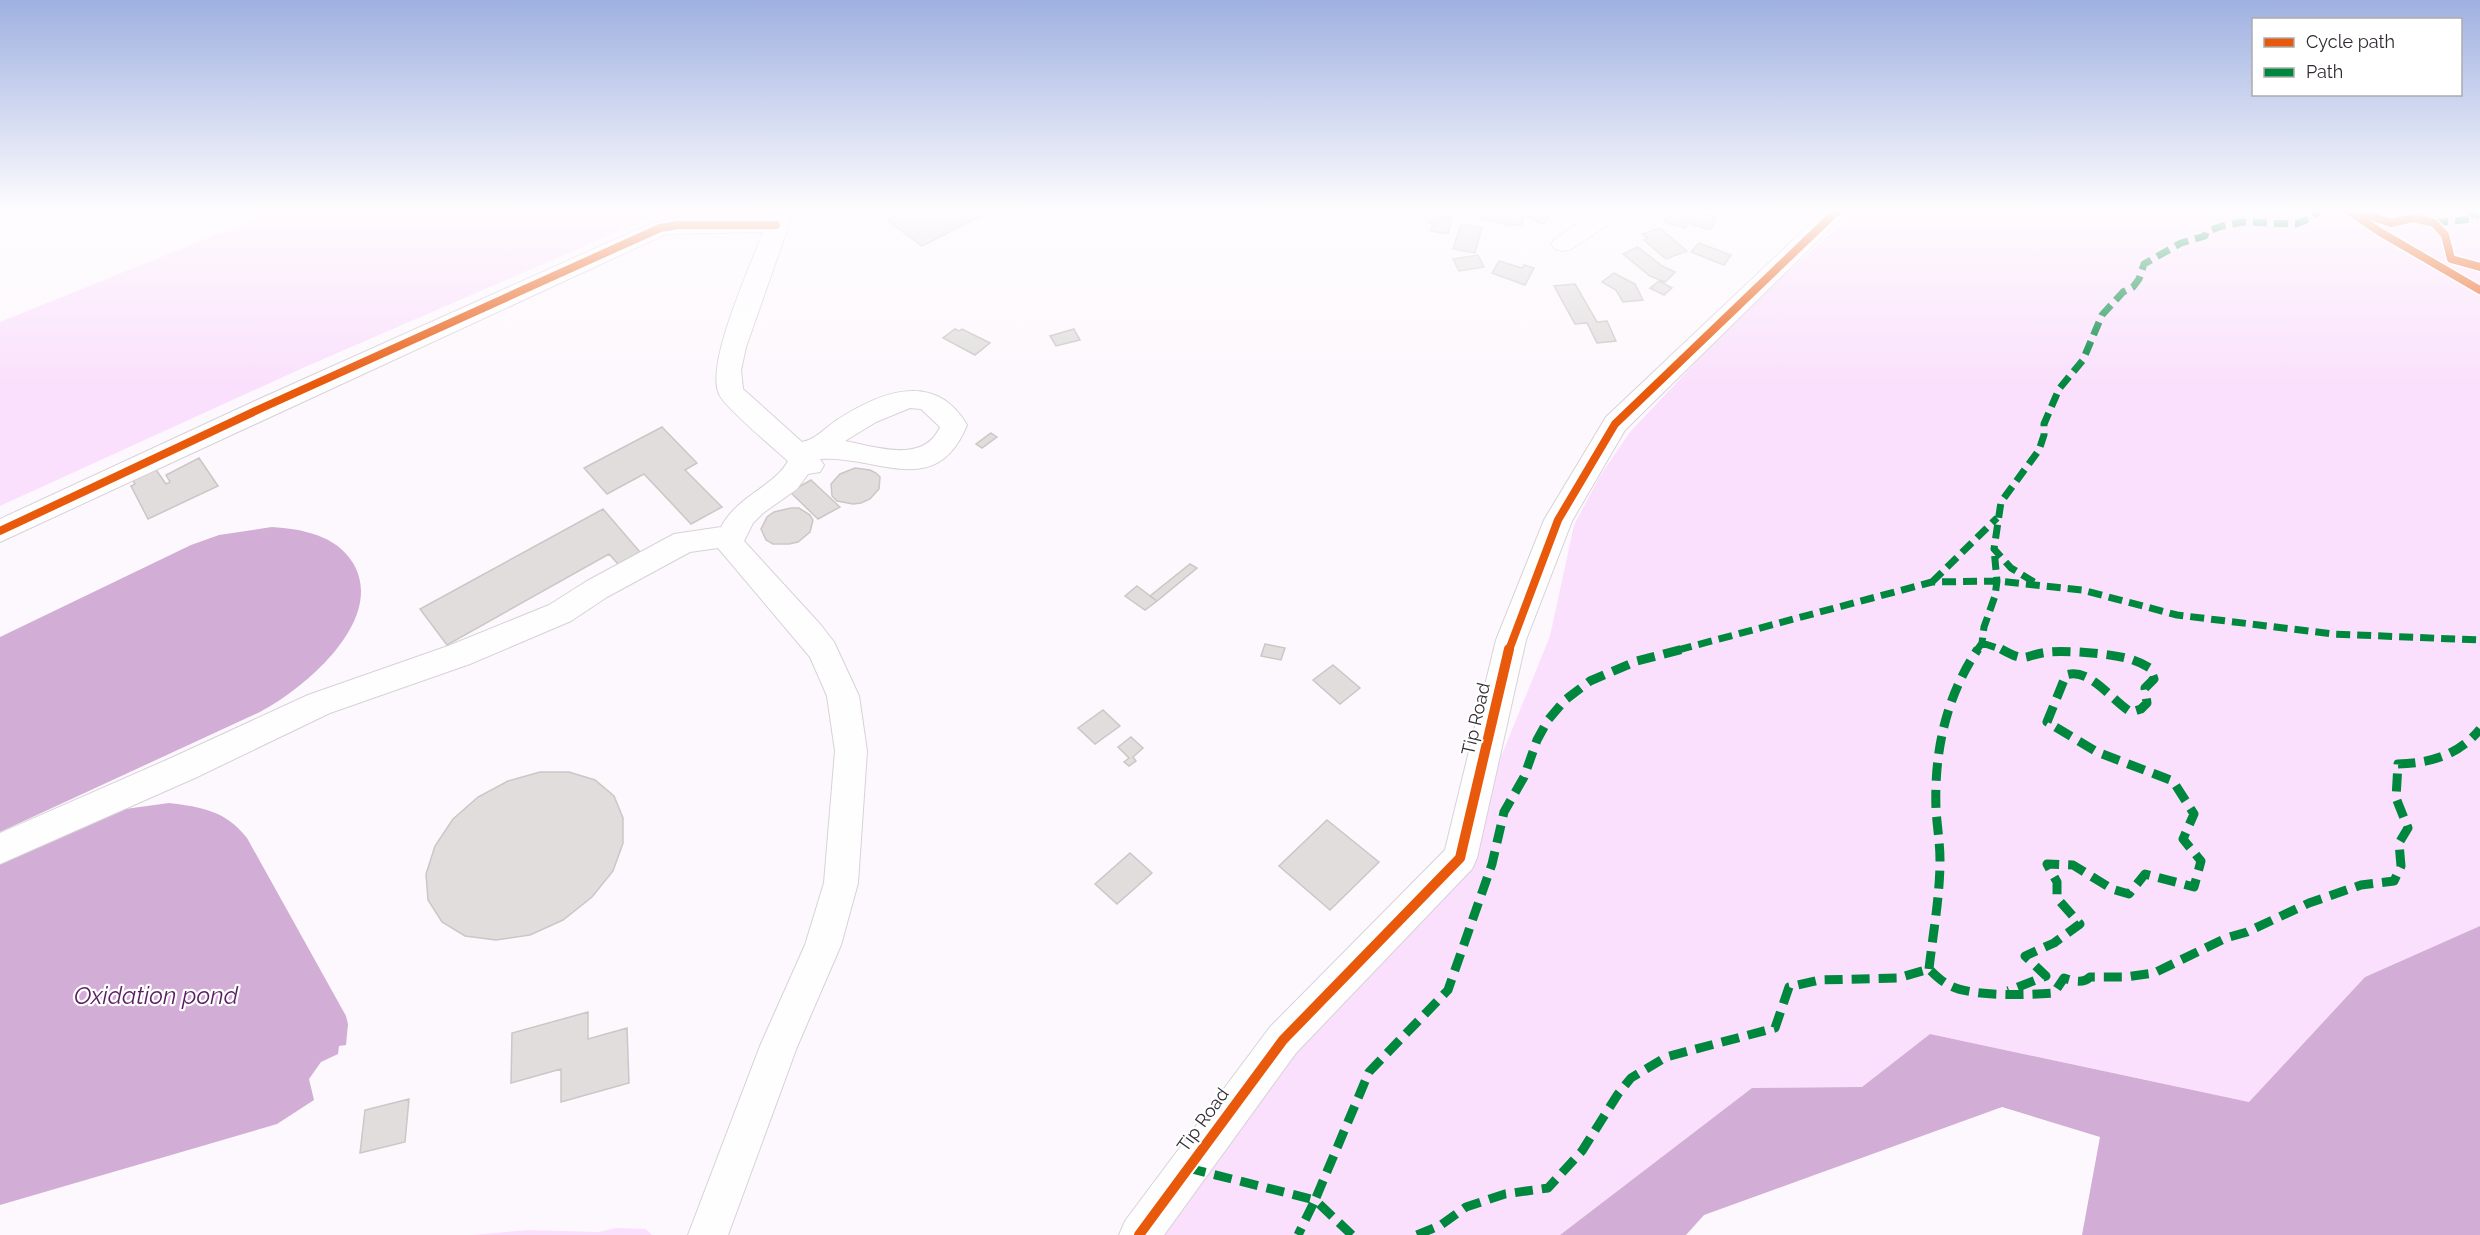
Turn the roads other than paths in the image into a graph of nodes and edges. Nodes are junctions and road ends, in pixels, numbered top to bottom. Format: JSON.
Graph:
{"nodes":[{"id":1,"x":572,"y":268,"type":"edge"},
{"id":2,"x":762,"y":268,"type":"edge"},
{"id":3,"x":1778,"y":268,"type":"edge"},
{"id":4,"x":0,"y":531,"type":"edge"},
{"id":5,"x":731,"y":536,"type":"junction"},
{"id":6,"x":0,"y":849,"type":"edge"},
{"id":7,"x":708,"y":1235,"type":"edge"},
{"id":8,"x":1139,"y":1235,"type":"edge"}],
"edges":[{"from":1,"to":4,"type":"street"},
{"from":2,"to":5,"type":"street"},
{"from":3,"to":8,"type":"street","name":"Tip Road"},
{"from":5,"to":6,"type":"street"},
{"from":5,"to":7,"type":"street"}]}
